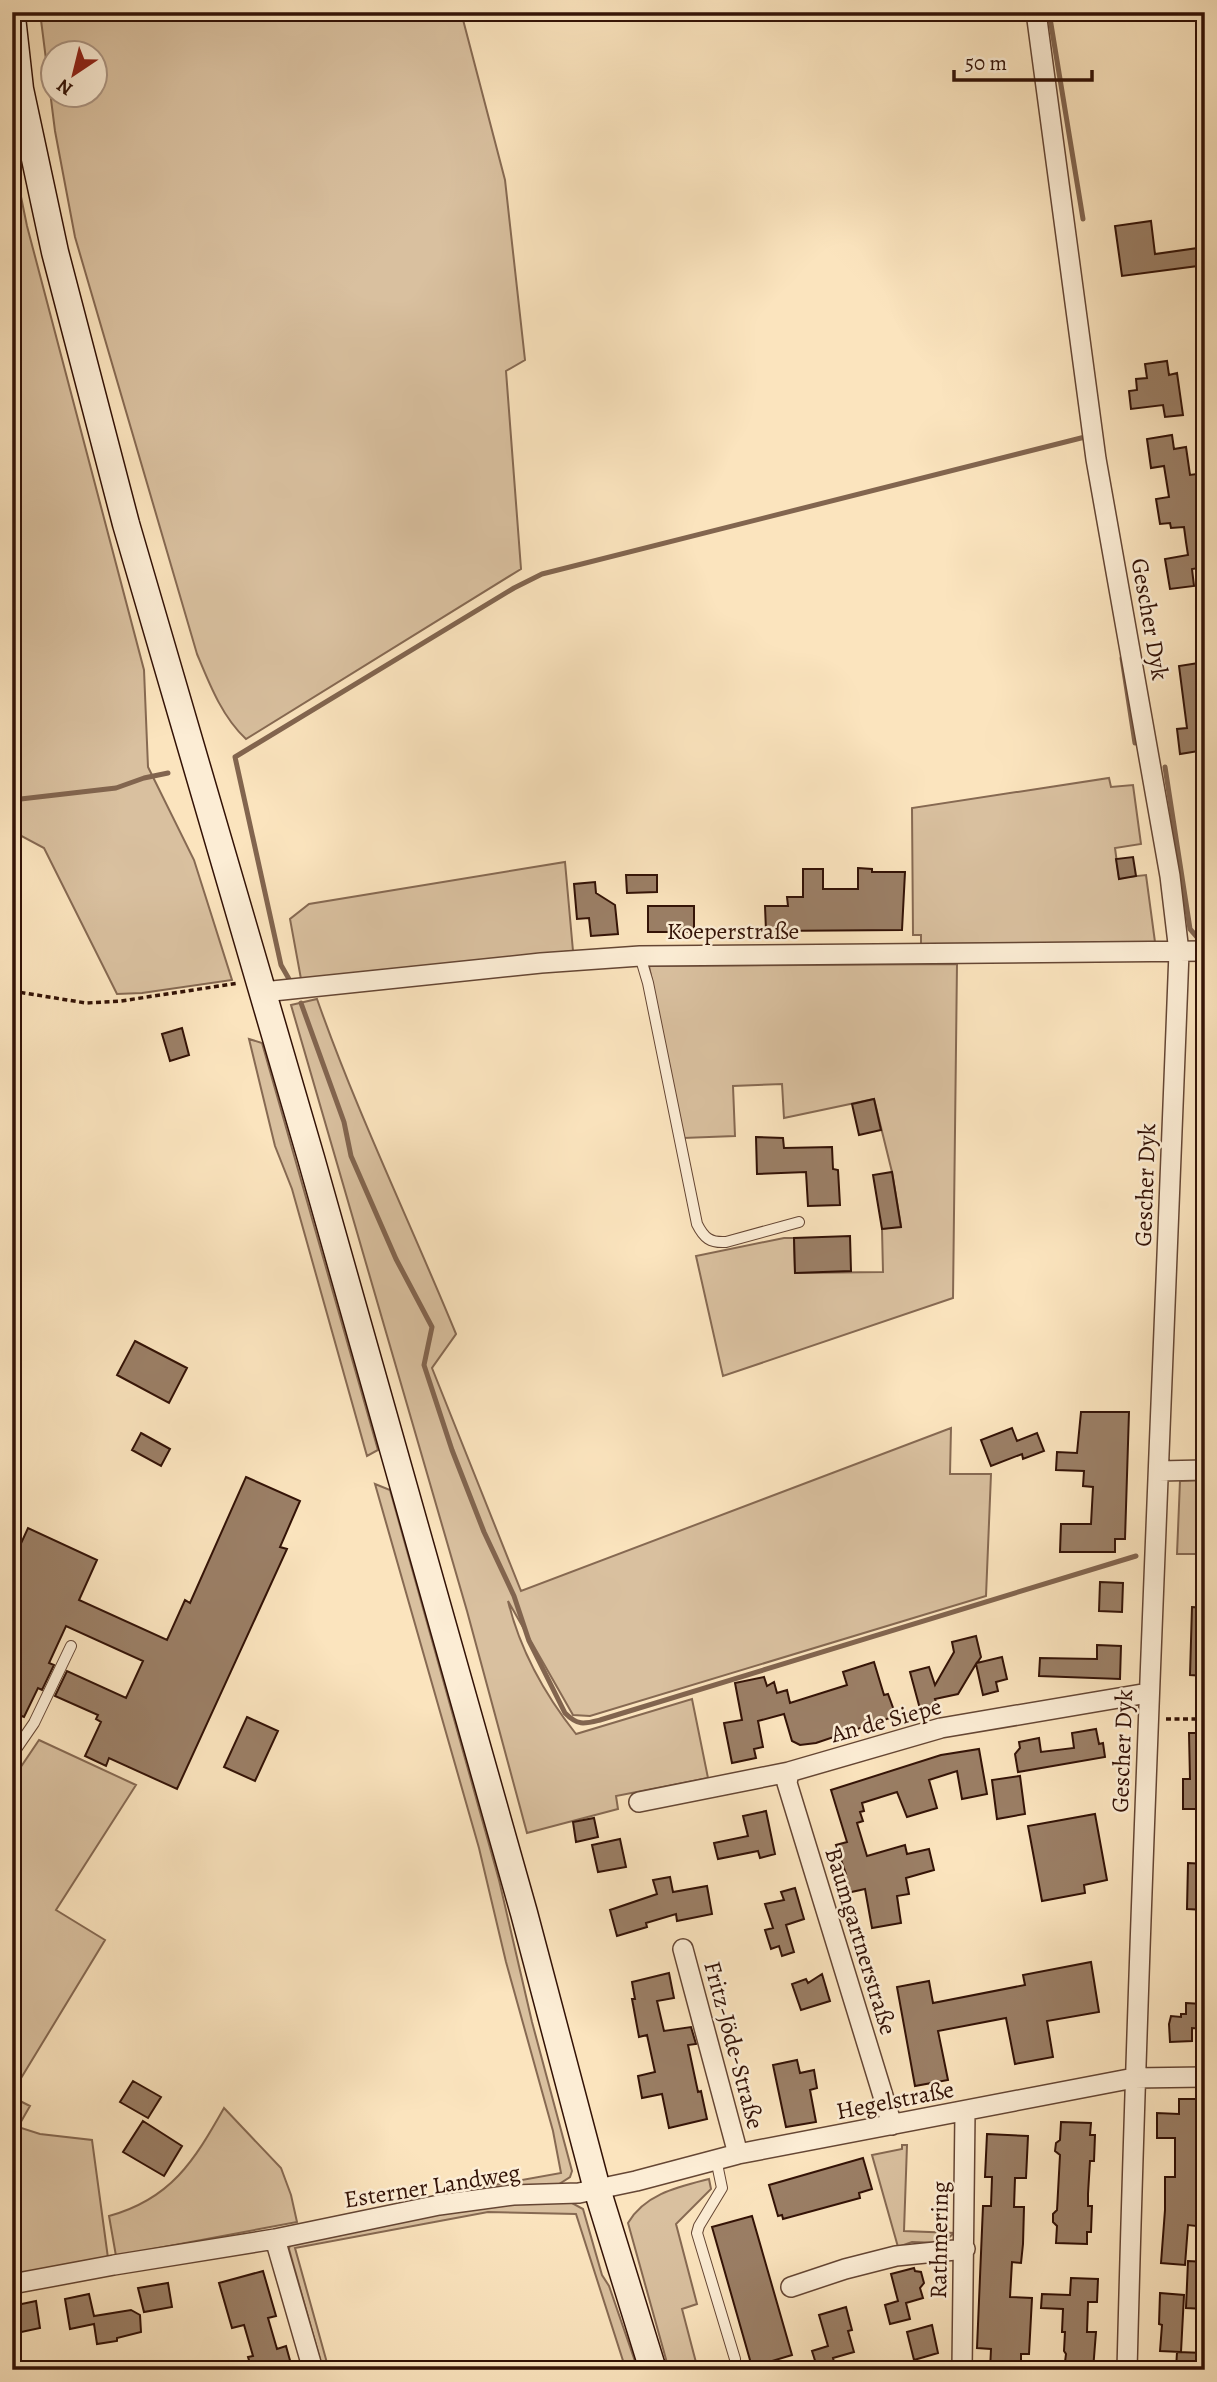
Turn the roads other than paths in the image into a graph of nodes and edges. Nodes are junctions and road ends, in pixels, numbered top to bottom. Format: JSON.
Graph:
{"nodes":[{"id":1,"x":1035,"y":12,"type":"edge"},
{"id":2,"x":12,"y":17,"type":"edge"},
{"id":3,"x":1205,"y":951,"type":"edge"},
{"id":4,"x":1179,"y":952,"type":"junction"},
{"id":5,"x":640,"y":956,"type":"junction"},
{"id":6,"x":261,"y":986,"type":"junction"},
{"id":7,"x":799,"y":1222,"type":"dead end"},
{"id":8,"x":1205,"y":1470,"type":"edge"},
{"id":9,"x":1159,"y":1471,"type":"junction"},
{"id":10,"x":71,"y":1646,"type":"dead end"},
{"id":11,"x":1148,"y":1693,"type":"junction"},
{"id":12,"x":12,"y":1755,"type":"edge"},
{"id":13,"x":789,"y":1772,"type":"junction"},
{"id":14,"x":639,"y":1802,"type":"dead end"},
{"id":15,"x":682,"y":1949,"type":"dead end"},
{"id":16,"x":1205,"y":2077,"type":"edge"},
{"id":17,"x":1134,"y":2078,"type":"junction"},
{"id":18,"x":965,"y":2112,"type":"junction"},
{"id":19,"x":892,"y":2125,"type":"junction"},
{"id":20,"x":738,"y":2154,"type":"junction"},
{"id":21,"x":716,"y":2159,"type":"junction"},
{"id":22,"x":597,"y":2189,"type":"junction"},
{"id":23,"x":275,"y":2239,"type":"junction"},
{"id":24,"x":965,"y":2249,"type":"junction"},
{"id":25,"x":12,"y":2284,"type":"edge"},
{"id":26,"x":791,"y":2287,"type":"dead end"},
{"id":27,"x":735,"y":2359,"type":"dead end"},
{"id":28,"x":313,"y":2370,"type":"edge"},
{"id":29,"x":653,"y":2370,"type":"edge"},
{"id":30,"x":961,"y":2370,"type":"edge"},
{"id":31,"x":1127,"y":2370,"type":"edge"}],
"edges":[{"from":1,"to":4,"type":"street","name":"Gescher Dyk"},
{"from":2,"to":6,"type":"main road"},
{"from":3,"to":4,"type":"street","name":"Koeperstraße"},
{"from":4,"to":5,"type":"street","name":"Koeperstraße"},
{"from":4,"to":9,"type":"street","name":"Gescher Dyk"},
{"from":5,"to":6,"type":"street","name":"Koeperstraße"},
{"from":5,"to":7,"type":"lane"},
{"from":6,"to":22,"type":"main road"},
{"from":8,"to":9,"type":"street"},
{"from":9,"to":11,"type":"street","name":"Gescher Dyk"},
{"from":10,"to":12,"type":"lane"},
{"from":11,"to":13,"type":"street","name":"An de Siepe"},
{"from":11,"to":17,"type":"street","name":"Gescher Dyk"},
{"from":13,"to":14,"type":"street","name":"An de Siepe"},
{"from":13,"to":19,"type":"street","name":"Baumgartnerstraße"},
{"from":15,"to":20,"type":"street","name":"Fritz-Jöde-Straße"},
{"from":16,"to":17,"type":"street","name":"Hegelstraße"},
{"from":17,"to":18,"type":"street","name":"Hegelstraße"},
{"from":17,"to":31,"type":"street","name":"Gescher Dyk"},
{"from":18,"to":19,"type":"street","name":"Hegelstraße"},
{"from":18,"to":24,"type":"street","name":"Rathmering"},
{"from":19,"to":20,"type":"street","name":"Hegelstraße"},
{"from":20,"to":21,"type":"street","name":"Hegelstraße"},
{"from":21,"to":22,"type":"street","name":"Hegelstraße"},
{"from":21,"to":27,"type":"lane"},
{"from":22,"to":23,"type":"street","name":"Esterner Landweg"},
{"from":22,"to":29,"type":"main road"},
{"from":23,"to":25,"type":"street","name":"Esterner Landweg"},
{"from":23,"to":28,"type":"street"},
{"from":24,"to":26,"type":"street"},
{"from":24,"to":30,"type":"street","name":"Rathmering"}]}
